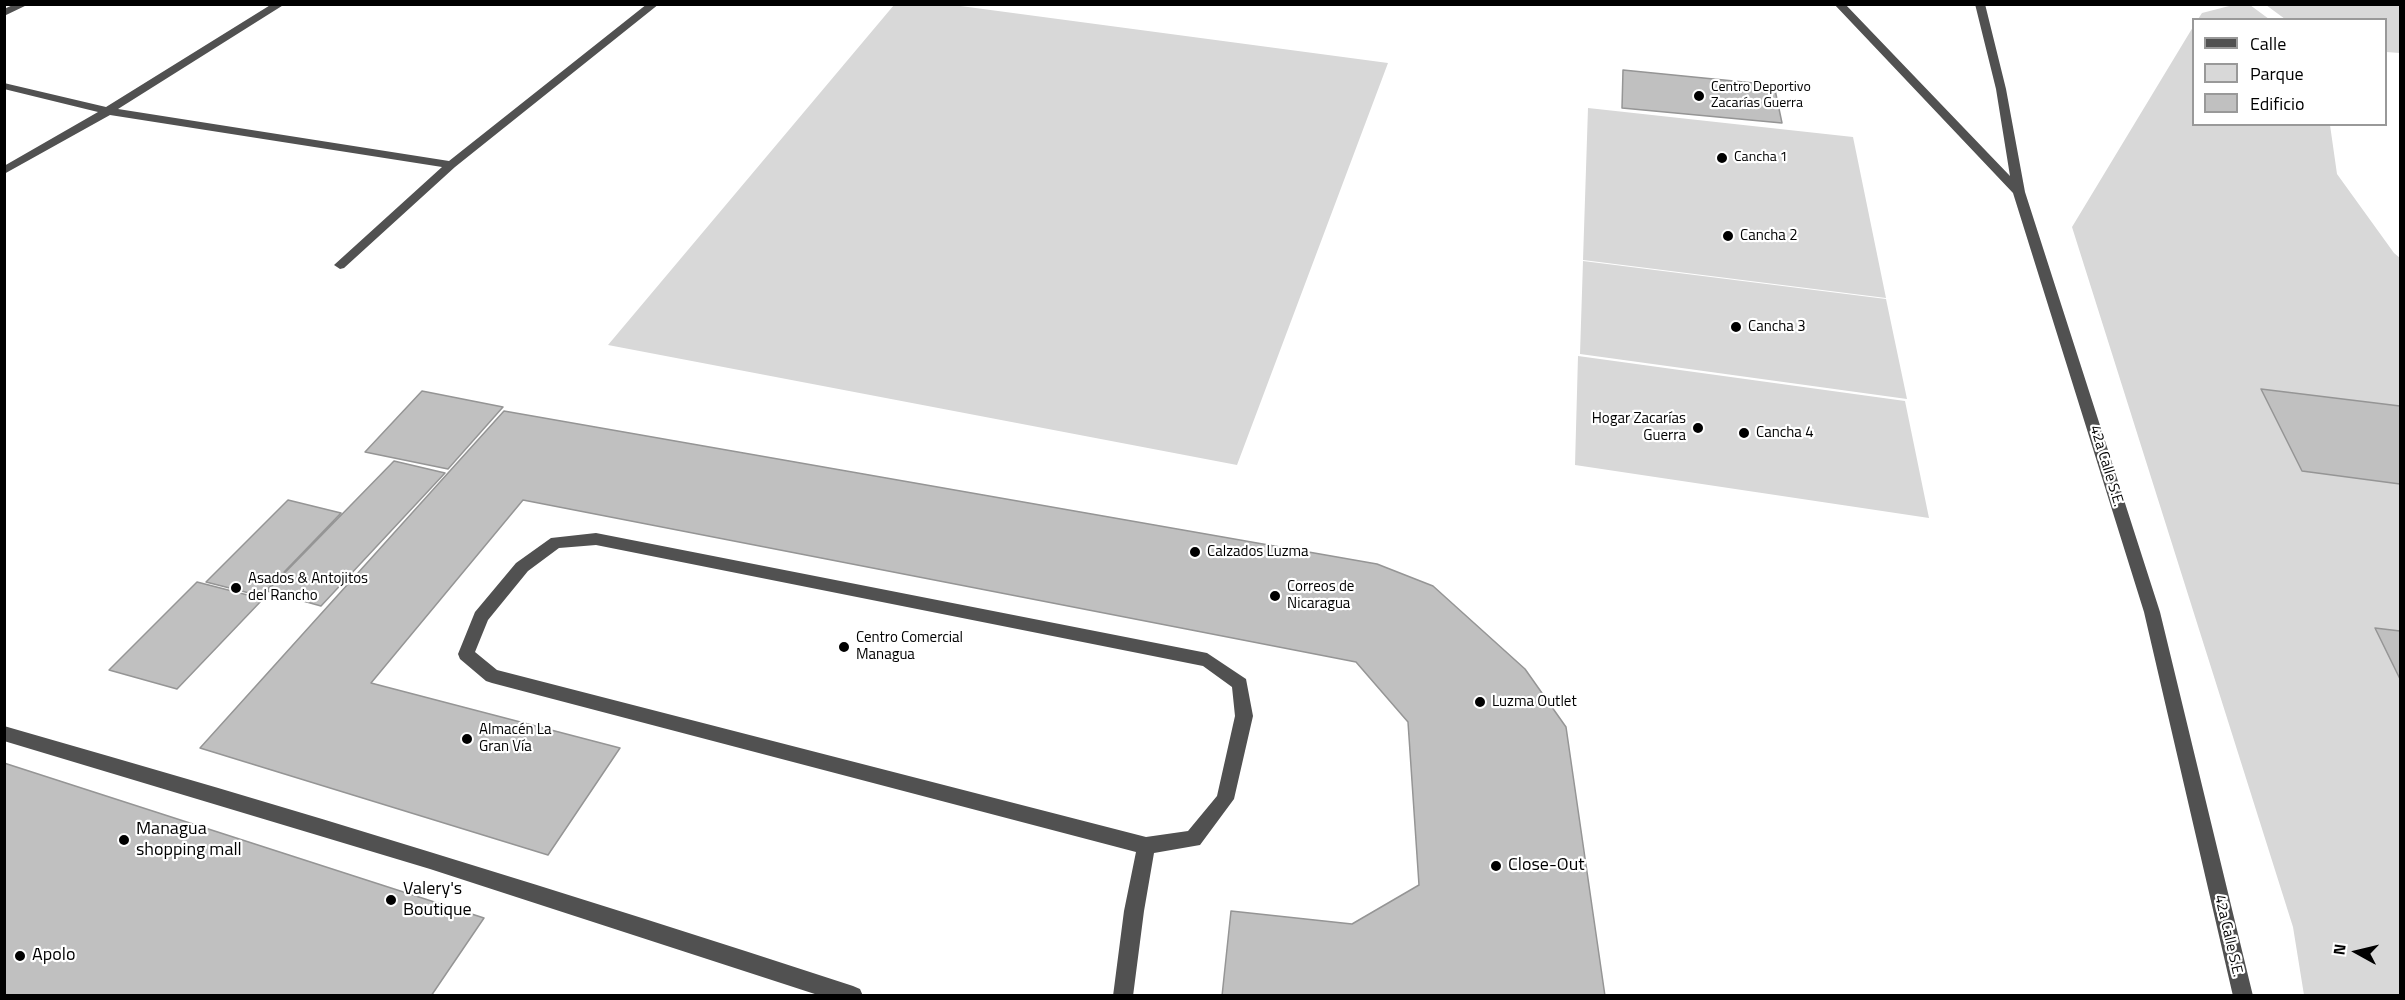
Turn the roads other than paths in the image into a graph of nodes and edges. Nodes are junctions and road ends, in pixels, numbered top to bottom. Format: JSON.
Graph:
{"nodes":[{"id":1,"x":24,"y":4,"type":"edge"},
{"id":2,"x":280,"y":4,"type":"edge"},
{"id":3,"x":654,"y":4,"type":"edge"},
{"id":4,"x":1839,"y":4,"type":"edge"},
{"id":5,"x":1980,"y":4,"type":"edge"},
{"id":6,"x":4,"y":13,"type":"edge"},
{"id":7,"x":4,"y":86,"type":"edge"},
{"id":8,"x":108,"y":111,"type":"junction"},
{"id":9,"x":451,"y":165,"type":"junction"},
{"id":10,"x":4,"y":171,"type":"edge"},
{"id":11,"x":2019,"y":192,"type":"junction"},
{"id":12,"x":340,"y":265,"type":"dead end"},
{"id":13,"x":4,"y":733,"type":"edge"},
{"id":14,"x":1146,"y":846,"type":"junction"},
{"id":15,"x":853,"y":996,"type":"edge"},
{"id":16,"x":1123,"y":996,"type":"edge"},
{"id":17,"x":2243,"y":996,"type":"edge"}],
"edges":[{"from":1,"to":6,"type":"street"},
{"from":2,"to":8,"type":"street"},
{"from":3,"to":9,"type":"street"},
{"from":4,"to":11,"type":"street","name":"42a Calle S.E."},
{"from":5,"to":11,"type":"street"},
{"from":7,"to":8,"type":"street"},
{"from":8,"to":9,"type":"street"},
{"from":8,"to":10,"type":"street"},
{"from":9,"to":12,"type":"street"},
{"from":11,"to":17,"type":"street","name":"42a Calle S.E."},
{"from":13,"to":15,"type":"street"},
{"from":14,"to":14,"type":"street"},
{"from":14,"to":16,"type":"street"}]}
